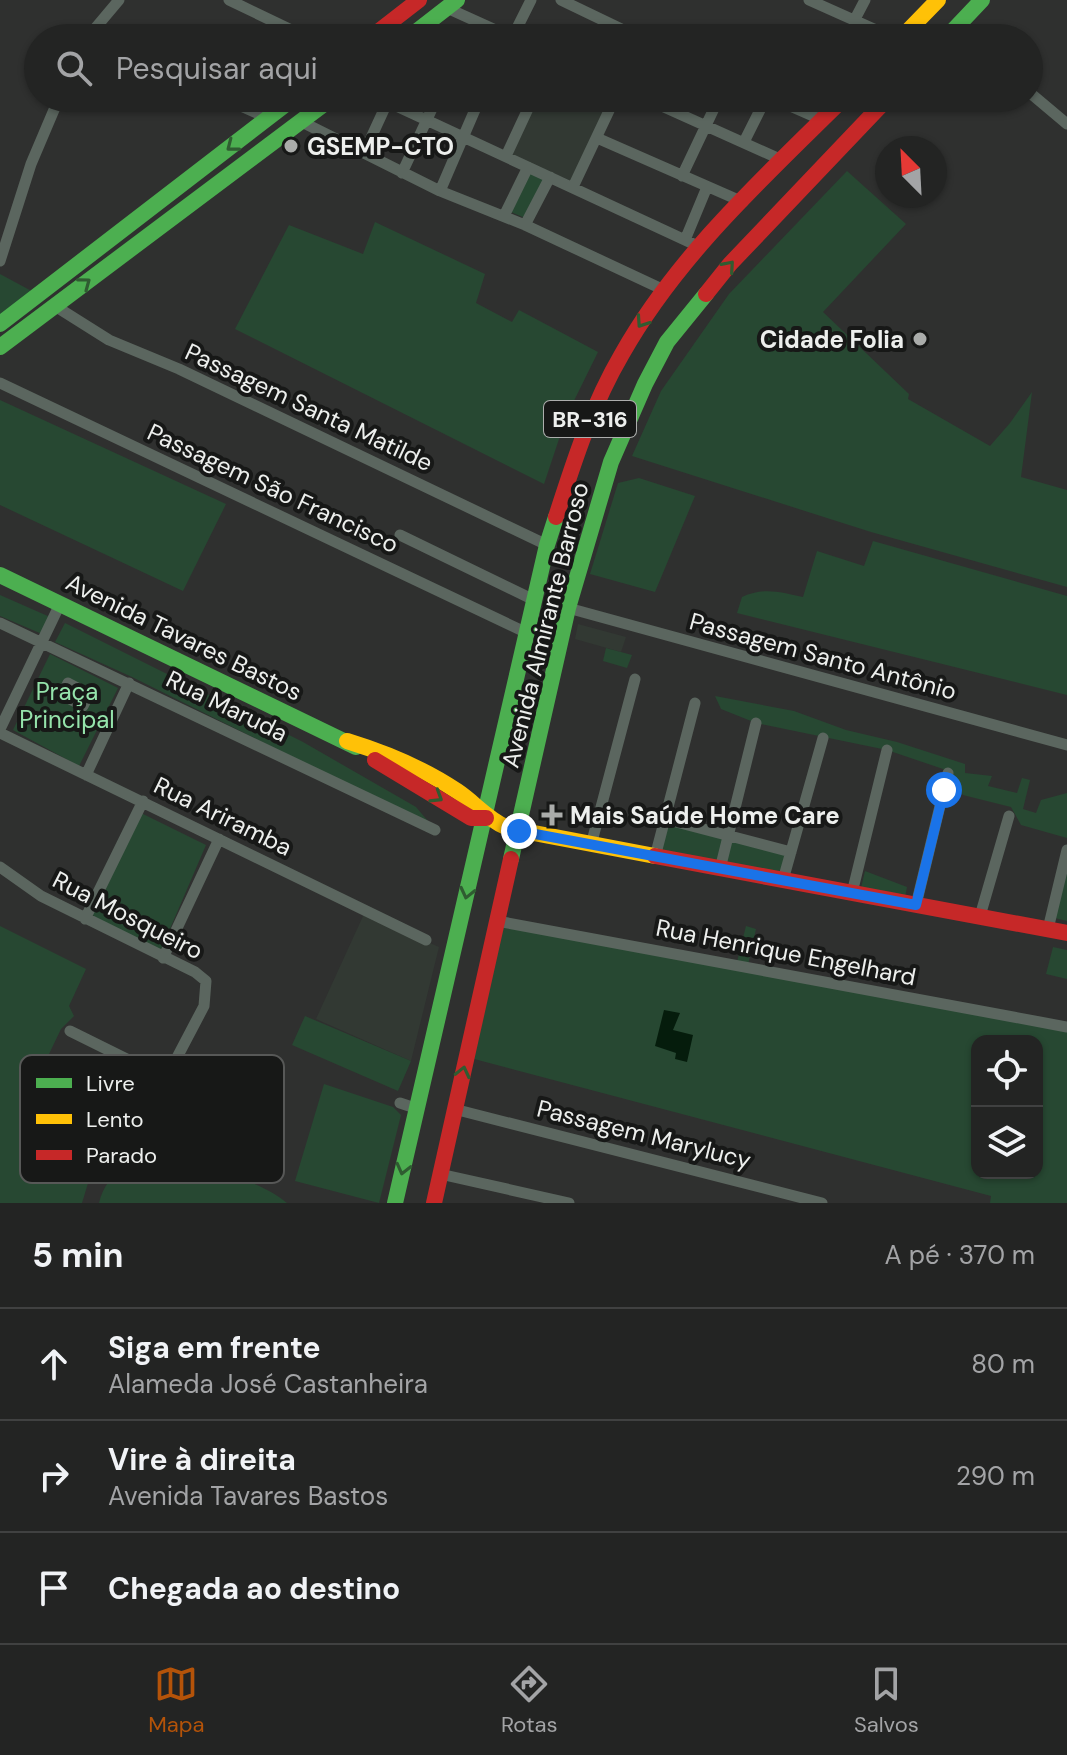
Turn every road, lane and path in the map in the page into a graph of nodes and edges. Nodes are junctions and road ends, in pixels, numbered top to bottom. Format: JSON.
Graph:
{"nodes":[{"id":1,"x":119,"y":0,"type":"edge"},
{"id":2,"x":229,"y":0,"type":"edge"},
{"id":3,"x":419,"y":0,"type":"edge"},
{"id":4,"x":531,"y":0,"type":"edge"},
{"id":5,"x":561,"y":0,"type":"edge"},
{"id":6,"x":865,"y":0,"type":"edge"},
{"id":7,"x":938,"y":0,"type":"edge"},
{"id":8,"x":982,"y":0,"type":"edge"},
{"id":9,"x":815,"y":1,"type":"edge"},
{"id":10,"x":452,"y":4,"type":"edge"},
{"id":11,"x":854,"y":21,"type":"junction"},
{"id":12,"x":99,"y":24,"type":"edge"},
{"id":13,"x":279,"y":24,"type":"edge"},
{"id":14,"x":388,"y":24,"type":"edge"},
{"id":15,"x":426,"y":24,"type":"edge"},
{"id":16,"x":487,"y":24,"type":"edge"},
{"id":17,"x":519,"y":24,"type":"edge"},
{"id":18,"x":598,"y":24,"type":"edge"},
{"id":19,"x":861,"y":24,"type":"edge"},
{"id":20,"x":915,"y":24,"type":"edge"},
{"id":21,"x":963,"y":24,"type":"edge"},
{"id":22,"x":1043,"y":104,"type":"edge"},
{"id":23,"x":53,"y":112,"type":"edge"},
{"id":24,"x":254,"y":112,"type":"edge"},
{"id":25,"x":276,"y":112,"type":"edge"},
{"id":26,"x":314,"y":112,"type":"edge"},
{"id":27,"x":379,"y":112,"type":"edge"},
{"id":28,"x":408,"y":112,"type":"edge"},
{"id":29,"x":430,"y":112,"type":"edge"},
{"id":30,"x":474,"y":112,"type":"edge"},
{"id":31,"x":527,"y":112,"type":"edge"},
{"id":32,"x":609,"y":112,"type":"edge"},
{"id":33,"x":673,"y":112,"type":"edge"},
{"id":34,"x":712,"y":112,"type":"edge"},
{"id":35,"x":761,"y":112,"type":"edge"},
{"id":36,"x":803,"y":112,"type":"edge"},
{"id":37,"x":830,"y":112,"type":"edge"},
{"id":38,"x":875,"y":112,"type":"edge"},
{"id":39,"x":268,"y":118,"type":"junction"},
{"id":40,"x":822,"y":120,"type":"junction"},
{"id":41,"x":426,"y":121,"type":"junction"},
{"id":42,"x":302,"y":122,"type":"junction"},
{"id":43,"x":1067,"y":124,"type":"edge"},
{"id":44,"x":705,"y":127,"type":"junction"},
{"id":45,"x":462,"y":137,"type":"junction"},
{"id":46,"x":597,"y":138,"type":"junction"},
{"id":47,"x":744,"y":142,"type":"junction"},
{"id":48,"x":364,"y":153,"type":"junction"},
{"id":49,"x":506,"y":156,"type":"junction"},
{"id":50,"x":782,"y":160,"type":"junction"},
{"id":51,"x":528,"y":167,"type":"junction"},
{"id":52,"x":402,"y":173,"type":"junction"},
{"id":53,"x":682,"y":176,"type":"junction"},
{"id":54,"x":550,"y":177,"type":"junction"},
{"id":55,"x":573,"y":187,"type":"junction"},
{"id":56,"x":707,"y":187,"type":"junction"},
{"id":57,"x":440,"y":191,"type":"junction"},
{"id":58,"x":743,"y":202,"type":"junction"},
{"id":59,"x":504,"y":216,"type":"junction"},
{"id":60,"x":525,"y":225,"type":"junction"},
{"id":61,"x":3,"y":240,"type":"edge"},
{"id":62,"x":692,"y":243,"type":"junction"},
{"id":63,"x":0,"y":261,"type":"edge"},
{"id":64,"x":664,"y":290,"type":"junction"},
{"id":65,"x":55,"y":306,"type":"junction"},
{"id":66,"x":0,"y":324,"type":"edge"},
{"id":67,"x":0,"y":347,"type":"edge"},
{"id":68,"x":0,"y":383,"type":"edge"},
{"id":69,"x":400,"y":535,"type":"dead end"},
{"id":70,"x":547,"y":545,"type":"junction"},
{"id":71,"x":0,"y":575,"type":"edge"},
{"id":72,"x":534,"y":600,"type":"junction"},
{"id":73,"x":60,"y":604,"type":"junction"},
{"id":74,"x":568,"y":608,"type":"junction"},
{"id":75,"x":0,"y":623,"type":"edge"},
{"id":76,"x":527,"y":633,"type":"junction"},
{"id":77,"x":42,"y":642,"type":"junction"},
{"id":78,"x":635,"y":679,"type":"dead end"},
{"id":79,"x":129,"y":683,"type":"junction"},
{"id":80,"x":695,"y":703,"type":"dead end"},
{"id":81,"x":756,"y":723,"type":"dead end"},
{"id":82,"x":0,"y":731,"type":"edge"},
{"id":83,"x":823,"y":738,"type":"dead end"},
{"id":84,"x":1067,"y":745,"type":"edge"},
{"id":85,"x":887,"y":750,"type":"dead end"},
{"id":86,"x":948,"y":773,"type":"dead end"},
{"id":87,"x":86,"y":775,"type":"junction"},
{"id":88,"x":143,"y":801,"type":"junction"},
{"id":89,"x":1009,"y":816,"type":"dead end"},
{"id":90,"x":486,"y":818,"type":"junction"},
{"id":91,"x":665,"y":819,"type":"junction"},
{"id":92,"x":435,"y":830,"type":"dead end"},
{"id":93,"x":519,"y":831,"type":"junction"},
{"id":94,"x":728,"y":837,"type":"junction"},
{"id":95,"x":219,"y":839,"type":"junction"},
{"id":96,"x":591,"y":845,"type":"junction"},
{"id":97,"x":1067,"y":850,"type":"edge"},
{"id":98,"x":791,"y":852,"type":"junction"},
{"id":99,"x":655,"y":857,"type":"junction"},
{"id":100,"x":0,"y":867,"type":"edge"},
{"id":101,"x":720,"y":869,"type":"junction"},
{"id":102,"x":783,"y":880,"type":"junction"},
{"id":103,"x":852,"y":893,"type":"junction"},
{"id":104,"x":916,"y":905,"type":"junction"},
{"id":105,"x":980,"y":916,"type":"junction"},
{"id":106,"x":85,"y":919,"type":"junction"},
{"id":107,"x":497,"y":921,"type":"junction"},
{"id":108,"x":1048,"y":929,"type":"junction"},
{"id":109,"x":1067,"y":933,"type":"edge"},
{"id":110,"x":426,"y":940,"type":"dead end"},
{"id":111,"x":163,"y":958,"type":"junction"},
{"id":112,"x":1067,"y":1027,"type":"edge"},
{"id":113,"x":70,"y":1031,"type":"dead end"},
{"id":114,"x":118,"y":1055,"type":"edge"},
{"id":115,"x":179,"y":1055,"type":"edge"},
{"id":116,"x":400,"y":1103,"type":"dead end"},
{"id":117,"x":418,"y":1109,"type":"junction"},
{"id":118,"x":454,"y":1109,"type":"junction"},
{"id":119,"x":440,"y":1174,"type":"junction"},
{"id":120,"x":395,"y":1203,"type":"edge"},
{"id":121,"x":434,"y":1203,"type":"edge"},
{"id":122,"x":569,"y":1203,"type":"edge"},
{"id":123,"x":822,"y":1203,"type":"edge"}],
"edges":[{"from":1,"to":12,"type":"street"},
{"from":2,"to":13,"type":"street"},
{"from":3,"to":14,"type":"main road"},
{"from":4,"to":17,"type":"street"},
{"from":5,"to":18,"type":"street"},
{"from":6,"to":11,"type":"street"},
{"from":7,"to":20,"type":"main road"},
{"from":8,"to":21,"type":"main road"},
{"from":9,"to":11,"type":"street"},
{"from":10,"to":15,"type":"main road"},
{"from":10,"to":16,"type":"street"},
{"from":11,"to":19,"type":"street"},
{"from":22,"to":43,"type":"street"},
{"from":23,"to":61,"type":"street"},
{"from":24,"to":39,"type":"street"},
{"from":25,"to":39,"type":"main road"},
{"from":26,"to":42,"type":"main road"},
{"from":27,"to":48,"type":"street"},
{"from":28,"to":41,"type":"street"},
{"from":29,"to":41,"type":"street"},
{"from":30,"to":45,"type":"street"},
{"from":31,"to":49,"type":"street"},
{"from":32,"to":46,"type":"street"},
{"from":33,"to":44,"type":"street"},
{"from":34,"to":44,"type":"street"},
{"from":35,"to":47,"type":"street"},
{"from":36,"to":40,"type":"street"},
{"from":37,"to":40,"type":"main road","name":"Avenida Almirante Barroso","number":"BR-316"},
{"from":74,"to":38,"type":"main road","name":"Avenida Almirante Barroso","number":"BR-316","one_way":true},
{"from":39,"to":66,"type":"main road","one_way":true},
{"from":40,"to":50,"type":"main road","name":"Avenida Almirante Barroso","number":"BR-316"},
{"from":41,"to":45,"type":"street"},
{"from":41,"to":52,"type":"street"},
{"from":42,"to":48,"type":"street"},
{"from":65,"to":42,"type":"main road","one_way":true},
{"from":44,"to":47,"type":"street"},
{"from":44,"to":53,"type":"street"},
{"from":45,"to":49,"type":"street"},
{"from":45,"to":57,"type":"street"},
{"from":46,"to":53,"type":"street"},
{"from":46,"to":55,"type":"street"},
{"from":47,"to":50,"type":"street"},
{"from":48,"to":52,"type":"street"},
{"from":49,"to":51,"type":"street"},
{"from":50,"to":58,"type":"main road","name":"Avenida Almirante Barroso","number":"BR-316"},
{"from":51,"to":54,"type":"street"},
{"from":51,"to":59,"type":"street"},
{"from":52,"to":57,"type":"street"},
{"from":53,"to":56,"type":"street"},
{"from":54,"to":55,"type":"street"},
{"from":54,"to":60,"type":"street"},
{"from":55,"to":62,"type":"street"},
{"from":56,"to":58,"type":"street"},
{"from":56,"to":62,"type":"street"},
{"from":57,"to":59,"type":"street"},
{"from":58,"to":62,"type":"main road","name":"Avenida Almirante Barroso","number":"BR-316"},
{"from":59,"to":60,"type":"street"},
{"from":60,"to":64,"type":"street"},
{"from":61,"to":63,"type":"street"},
{"from":62,"to":64,"type":"main road","name":"Avenida Almirante Barroso","number":"BR-316"},
{"from":64,"to":70,"type":"main road","name":"Avenida Almirante Barroso","number":"BR-316","one_way":true},
{"from":65,"to":67,"type":"main road"},
{"from":65,"to":70,"type":"street","name":"Passagem Santa Matilde"},
{"from":68,"to":76,"type":"street","name":"Passagem São Francisco"},
{"from":69,"to":72,"type":"street"},
{"from":70,"to":72,"type":"main road","name":"Avenida Almirante Barroso","number":"BR-316"},
{"from":71,"to":73,"type":"main road","name":"Avenida Tavares Bastos"},
{"from":72,"to":76,"type":"main road","name":"Avenida Almirante Barroso","number":"BR-316"},
{"from":73,"to":77,"type":"street"},
{"from":73,"to":90,"type":"main road","name":"Avenida Tavares Bastos"},
{"from":74,"to":84,"type":"street","name":"Passagem Santo Antônio"},
{"from":74,"to":93,"type":"main road","name":"Avenida Almirante Barroso","number":"BR-316"},
{"from":75,"to":77,"type":"street","name":"Rua Maruda"},
{"from":76,"to":90,"type":"main road","name":"Avenida Almirante Barroso","number":"BR-316"},
{"from":77,"to":79,"type":"street","name":"Rua Maruda"},
{"from":77,"to":82,"type":"street"},
{"from":78,"to":96,"type":"street"},
{"from":79,"to":87,"type":"street"},
{"from":79,"to":92,"type":"street","name":"Rua Maruda"},
{"from":80,"to":91,"type":"street"},
{"from":81,"to":94,"type":"street"},
{"from":82,"to":87,"type":"street","name":"Rua Ariramba"},
{"from":83,"to":98,"type":"street"},
{"from":85,"to":103,"type":"street"},
{"from":86,"to":104,"type":"street"},
{"from":87,"to":88,"type":"street","name":"Rua Ariramba"},
{"from":88,"to":95,"type":"street","name":"Rua Ariramba"},
{"from":88,"to":106,"type":"street"},
{"from":89,"to":105,"type":"street"},
{"from":90,"to":93,"type":"main road","name":"Avenida Tavares Bastos"},
{"from":90,"to":117,"type":"main road","name":"Avenida Almirante Barroso","number":"BR-316","one_way":true},
{"from":91,"to":94,"type":"street"},
{"from":91,"to":99,"type":"street"},
{"from":93,"to":96,"type":"main road","name":"Avenida Tavares Bastos"},
{"from":93,"to":107,"type":"main road","name":"Avenida Almirante Barroso","number":"BR-316"},
{"from":94,"to":98,"type":"street"},
{"from":94,"to":101,"type":"street"},
{"from":95,"to":110,"type":"street","name":"Rua Ariramba"},
{"from":95,"to":111,"type":"street"},
{"from":96,"to":99,"type":"main road","name":"Avenida Tavares Bastos"},
{"from":97,"to":108,"type":"street"},
{"from":98,"to":102,"type":"street"},
{"from":99,"to":101,"type":"main road","name":"Avenida Tavares Bastos"},
{"from":100,"to":106,"type":"street","name":"Rua Mosqueiro"},
{"from":101,"to":102,"type":"main road","name":"Avenida Tavares Bastos"},
{"from":102,"to":103,"type":"main road","name":"Avenida Tavares Bastos"},
{"from":103,"to":104,"type":"main road","name":"Avenida Tavares Bastos"},
{"from":104,"to":105,"type":"main road","name":"Avenida Tavares Bastos"},
{"from":105,"to":108,"type":"main road","name":"Avenida Tavares Bastos"},
{"from":106,"to":111,"type":"street","name":"Rua Mosqueiro"},
{"from":107,"to":112,"type":"street","name":"Rua Henrique Engelhard"},
{"from":118,"to":107,"type":"main road","name":"Avenida Almirante Barroso","number":"BR-316","one_way":true},
{"from":108,"to":109,"type":"main road","name":"Avenida Tavares Bastos"},
{"from":111,"to":115,"type":"street","name":"Rua Mosqueiro"},
{"from":113,"to":114,"type":"street"},
{"from":116,"to":117,"type":"street"},
{"from":117,"to":120,"type":"main road","name":"Avenida Almirante Barroso","one_way":true},
{"from":118,"to":119,"type":"main road","name":"Avenida Almirante Barroso","number":"BR-316"},
{"from":118,"to":123,"type":"street","name":"Passagem Marylucy"},
{"from":119,"to":121,"type":"main road","name":"Avenida Almirante Barroso","number":"BR-316"},
{"from":119,"to":122,"type":"street"}]}
